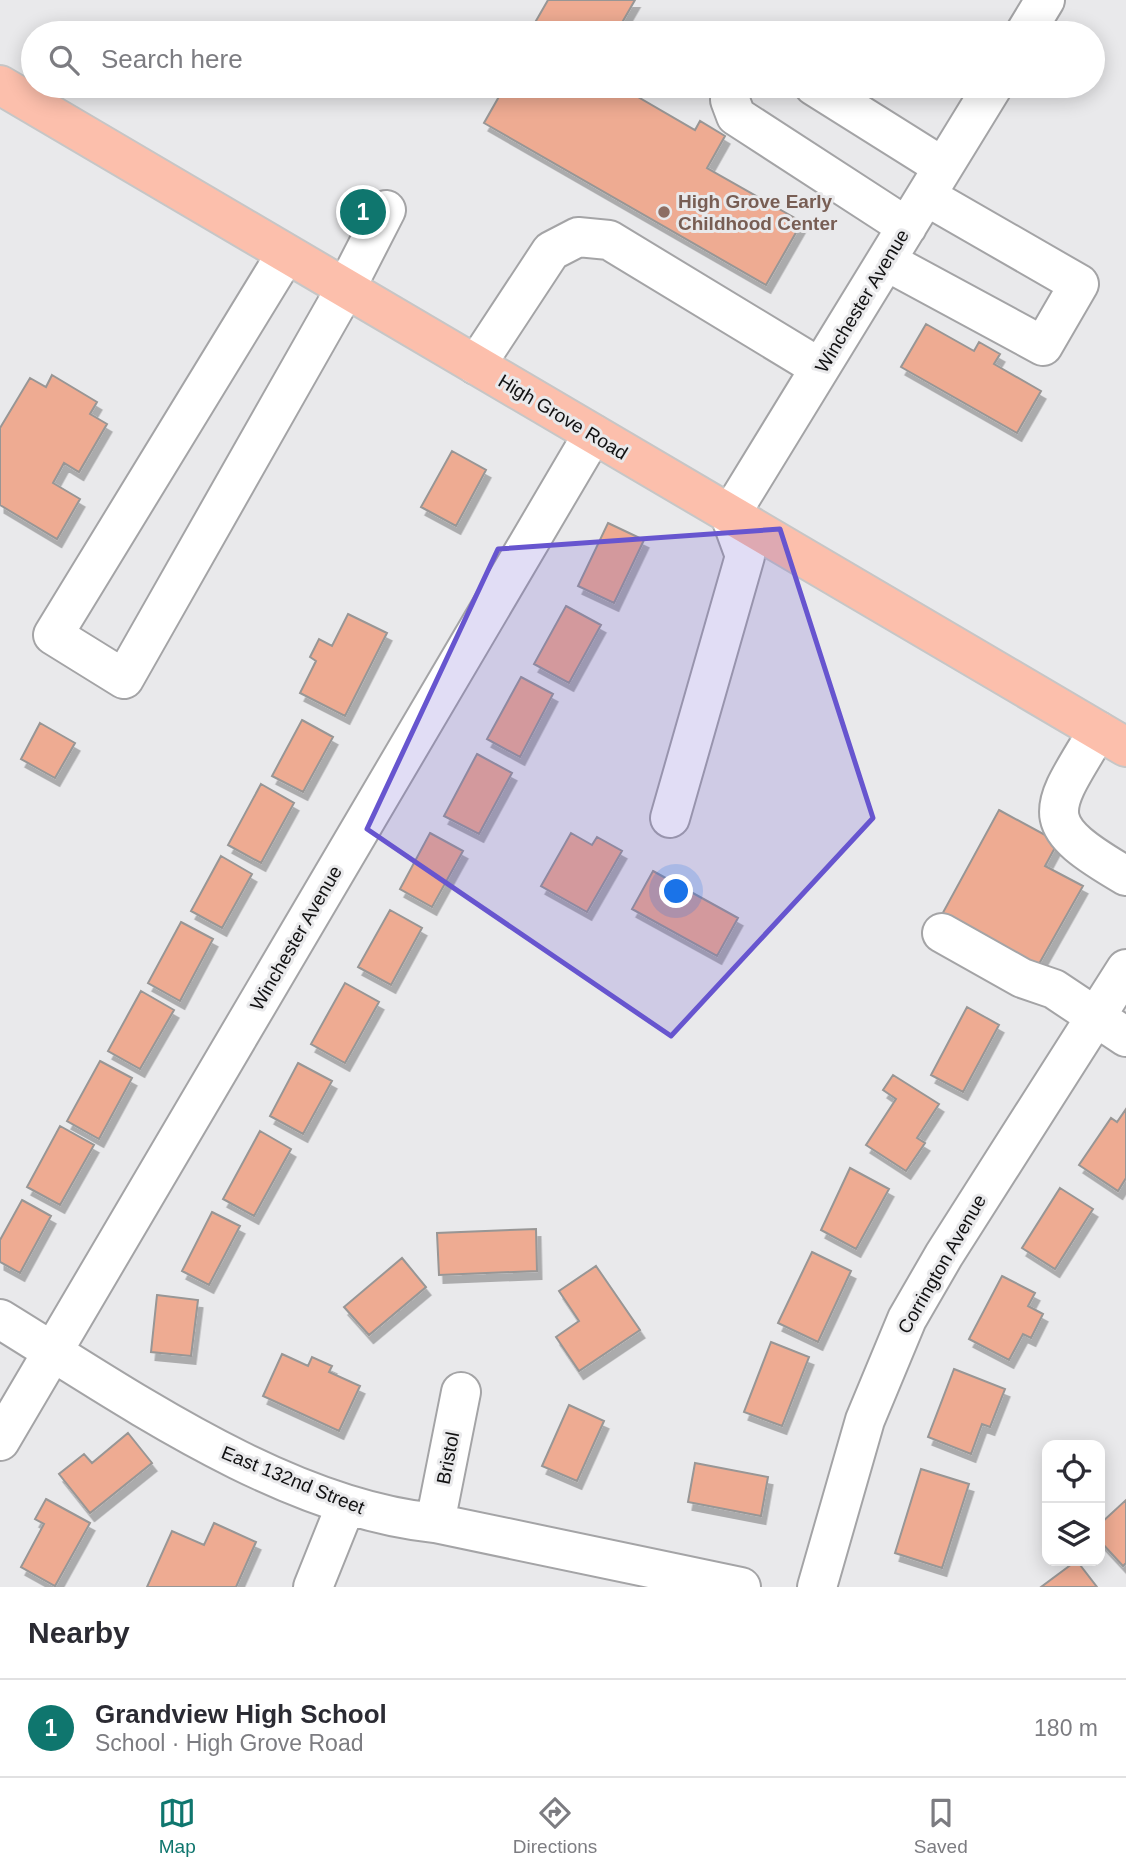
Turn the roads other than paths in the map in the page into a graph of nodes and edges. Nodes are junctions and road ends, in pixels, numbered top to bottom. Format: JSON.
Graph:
{"nodes":[{"id":1,"x":1045,"y":0,"type":"edge"},
{"id":2,"x":1032,"y":21,"type":"edge"},
{"id":3,"x":0,"y":85,"type":"edge"},
{"id":4,"x":21,"y":97,"type":"edge"},
{"id":5,"x":22,"y":98,"type":"edge"},
{"id":6,"x":730,"y":98,"type":"edge"},
{"id":7,"x":826,"y":98,"type":"edge"},
{"id":8,"x":986,"y":98,"type":"edge"},
{"id":9,"x":925,"y":197,"type":"junction"},
{"id":10,"x":386,"y":210,"type":"dead end"},
{"id":11,"x":286,"y":254,"type":"junction"},
{"id":12,"x":886,"y":261,"type":"junction"},
{"id":13,"x":346,"y":288,"type":"junction"},
{"id":14,"x":476,"y":365,"type":"junction"},
{"id":15,"x":820,"y":369,"type":"junction"},
{"id":16,"x":593,"y":435,"type":"junction"},
{"id":17,"x":730,"y":515,"type":"junction"},
{"id":18,"x":1112,"y":739,"type":"edge"},
{"id":19,"x":670,"y":818,"type":"dead end"},
{"id":20,"x":1126,"y":876,"type":"edge"},
{"id":21,"x":942,"y":933,"type":"dead end"},
{"id":22,"x":1126,"y":969,"type":"edge"},
{"id":23,"x":1111,"y":1027,"type":"edge"},
{"id":24,"x":0,"y":1319,"type":"edge"},
{"id":25,"x":53,"y":1351,"type":"junction"},
{"id":26,"x":461,"y":1392,"type":"dead end"},
{"id":27,"x":0,"y":1441,"type":"edge"},
{"id":28,"x":346,"y":1505,"type":"junction"},
{"id":29,"x":435,"y":1523,"type":"junction"},
{"id":30,"x":313,"y":1587,"type":"edge"},
{"id":31,"x":741,"y":1587,"type":"edge"},
{"id":32,"x":817,"y":1587,"type":"edge"}],
"edges":[{"from":1,"to":2,"type":"street"},
{"from":3,"to":4,"type":"main road","name":"High Grove Road"},
{"from":5,"to":11,"type":"main road","name":"High Grove Road"},
{"from":6,"to":9,"type":"street"},
{"from":7,"to":9,"type":"street"},
{"from":8,"to":9,"type":"street","name":"Winchester Avenue"},
{"from":9,"to":12,"type":"street","name":"Winchester Avenue"},
{"from":9,"to":12,"type":"street"},
{"from":10,"to":13,"type":"street"},
{"from":11,"to":13,"type":"main road","name":"High Grove Road"},
{"from":11,"to":13,"type":"street"},
{"from":12,"to":15,"type":"street","name":"Winchester Avenue"},
{"from":13,"to":14,"type":"main road","name":"High Grove Road"},
{"from":14,"to":15,"type":"street"},
{"from":14,"to":16,"type":"main road","name":"High Grove Road"},
{"from":15,"to":17,"type":"street","name":"Winchester Avenue"},
{"from":16,"to":17,"type":"main road","name":"High Grove Road"},
{"from":16,"to":25,"type":"street","name":"Winchester Avenue"},
{"from":17,"to":18,"type":"main road","name":"High Grove Road"},
{"from":17,"to":19,"type":"street"},
{"from":18,"to":20,"type":"street"},
{"from":21,"to":23,"type":"street"},
{"from":22,"to":23,"type":"street","name":"Corrington Avenue"},
{"from":23,"to":32,"type":"street","name":"Corrington Avenue"},
{"from":24,"to":25,"type":"street","name":"East 132nd Street"},
{"from":25,"to":27,"type":"street","name":"Winchester Avenue"},
{"from":25,"to":28,"type":"street","name":"East 132nd Street"},
{"from":26,"to":29,"type":"street","name":"Bristol"},
{"from":28,"to":29,"type":"street","name":"East 132nd Street"},
{"from":28,"to":30,"type":"street"},
{"from":29,"to":31,"type":"street","name":"East 132nd Street"}]}
